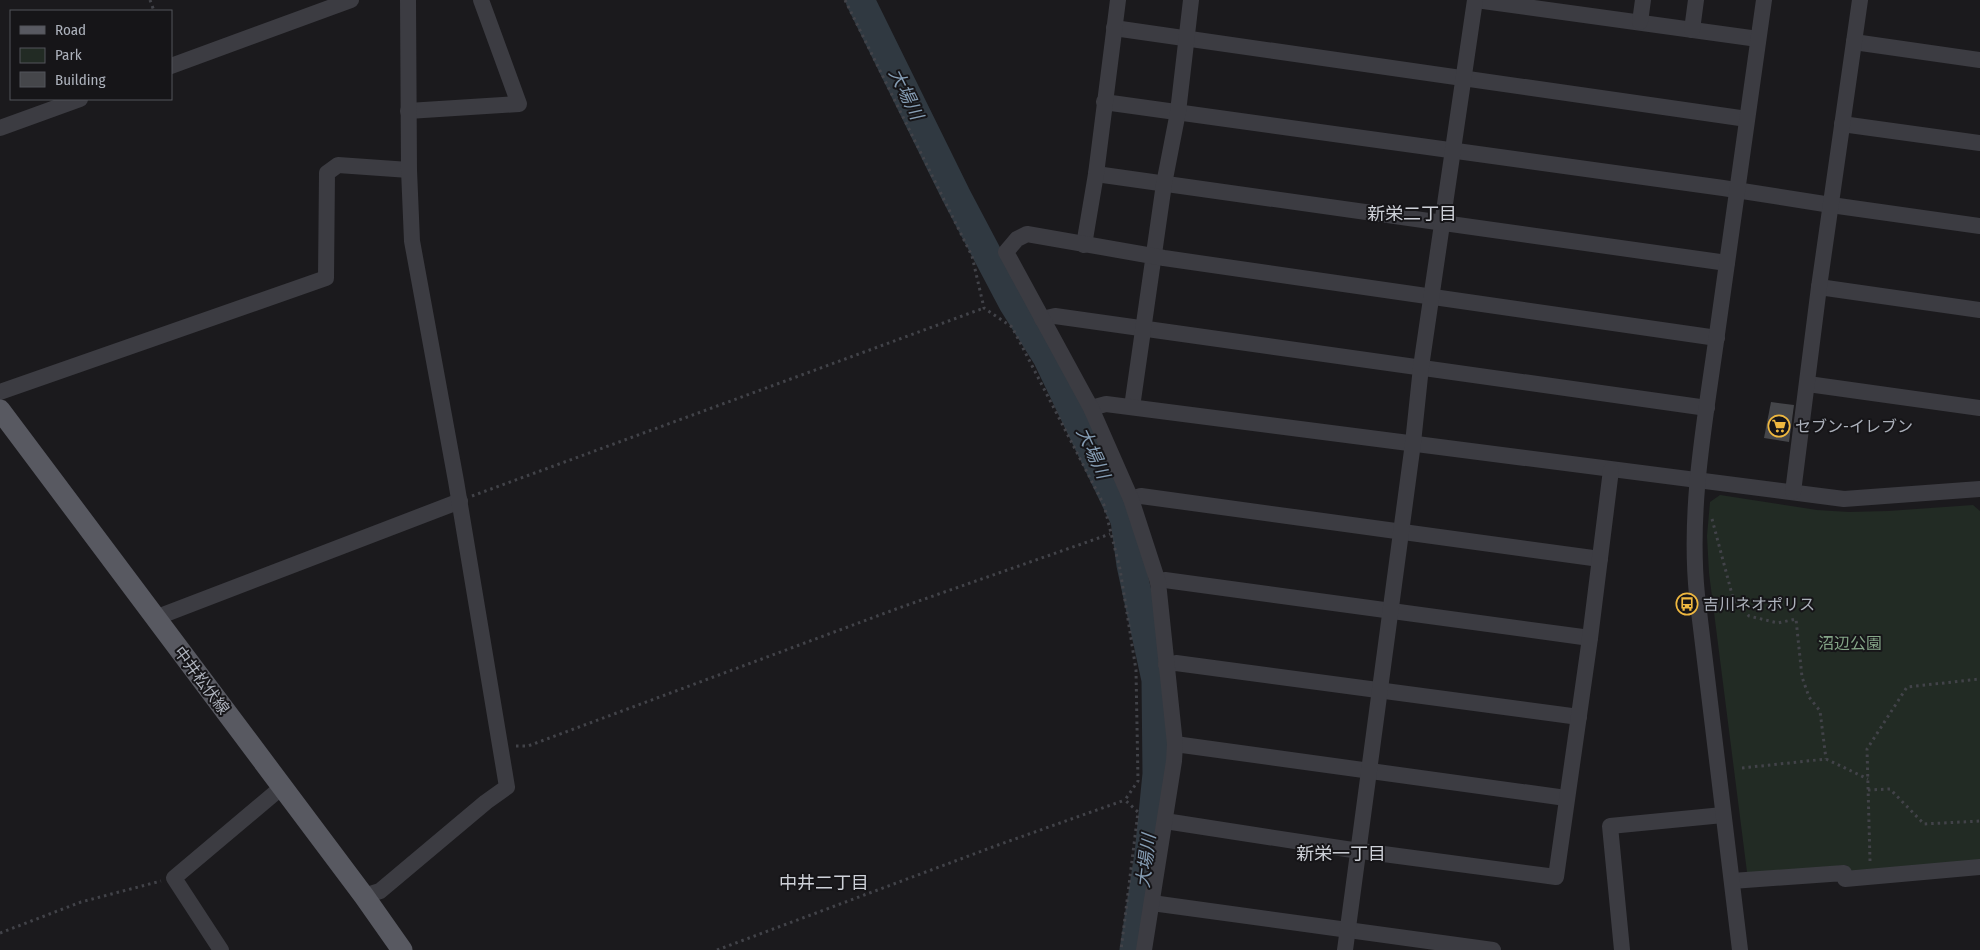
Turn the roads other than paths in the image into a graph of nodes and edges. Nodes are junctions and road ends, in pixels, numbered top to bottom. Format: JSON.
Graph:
{"nodes":[{"id":1,"x":351,"y":0,"type":"edge"},
{"id":2,"x":408,"y":0,"type":"edge"},
{"id":3,"x":481,"y":0,"type":"edge"},
{"id":4,"x":1118,"y":0,"type":"edge"},
{"id":5,"x":1191,"y":0,"type":"edge"},
{"id":6,"x":1476,"y":0,"type":"edge"},
{"id":7,"x":1643,"y":0,"type":"edge"},
{"id":8,"x":1696,"y":0,"type":"edge"},
{"id":9,"x":1764,"y":0,"type":"edge"},
{"id":10,"x":1860,"y":0,"type":"edge"},
{"id":11,"x":1640,"y":22,"type":"junction"},
{"id":12,"x":1114,"y":28,"type":"junction"},
{"id":13,"x":1692,"y":30,"type":"junction"},
{"id":14,"x":1186,"y":38,"type":"junction"},
{"id":15,"x":1758,"y":39,"type":"junction"},
{"id":16,"x":1854,"y":42,"type":"junction"},
{"id":17,"x":1980,"y":60,"type":"edge"},
{"id":18,"x":172,"y":66,"type":"edge"},
{"id":19,"x":1463,"y":77,"type":"junction"},
{"id":20,"x":77,"y":100,"type":"edge"},
{"id":21,"x":1104,"y":102,"type":"junction"},
{"id":22,"x":408,"y":111,"type":"junction"},
{"id":23,"x":1178,"y":112,"type":"junction"},
{"id":24,"x":1747,"y":119,"type":"junction"},
{"id":25,"x":1842,"y":124,"type":"junction"},
{"id":26,"x":0,"y":128,"type":"edge"},
{"id":27,"x":1980,"y":143,"type":"edge"},
{"id":28,"x":1453,"y":150,"type":"junction"},
{"id":29,"x":409,"y":170,"type":"junction"},
{"id":30,"x":1096,"y":174,"type":"junction"},
{"id":31,"x":1164,"y":184,"type":"junction"},
{"id":32,"x":1737,"y":191,"type":"junction"},
{"id":33,"x":1831,"y":205,"type":"junction"},
{"id":34,"x":1442,"y":223,"type":"junction"},
{"id":35,"x":1980,"y":226,"type":"edge"},
{"id":36,"x":1084,"y":245,"type":"junction"},
{"id":37,"x":1154,"y":256,"type":"junction"},
{"id":38,"x":1727,"y":263,"type":"junction"},
{"id":39,"x":1819,"y":287,"type":"junction"},
{"id":40,"x":1432,"y":296,"type":"junction"},
{"id":41,"x":1980,"y":310,"type":"edge"},
{"id":42,"x":1042,"y":319,"type":"junction"},
{"id":43,"x":1144,"y":328,"type":"junction"},
{"id":44,"x":1717,"y":338,"type":"junction"},
{"id":45,"x":1421,"y":367,"type":"junction"},
{"id":46,"x":1808,"y":384,"type":"junction"},
{"id":47,"x":0,"y":392,"type":"edge"},
{"id":48,"x":1132,"y":407,"type":"junction"},
{"id":49,"x":1091,"y":408,"type":"junction"},
{"id":50,"x":1707,"y":408,"type":"junction"},
{"id":51,"x":1980,"y":408,"type":"edge"},
{"id":52,"x":0,"y":410,"type":"edge"},
{"id":53,"x":1413,"y":442,"type":"junction"},
{"id":54,"x":1611,"y":470,"type":"junction"},
{"id":55,"x":1697,"y":480,"type":"junction"},
{"id":56,"x":1980,"y":489,"type":"edge"},
{"id":57,"x":1793,"y":492,"type":"junction"},
{"id":58,"x":1131,"y":499,"type":"junction"},
{"id":59,"x":460,"y":501,"type":"junction"},
{"id":60,"x":1400,"y":532,"type":"junction"},
{"id":61,"x":1600,"y":559,"type":"junction"},
{"id":62,"x":1158,"y":582,"type":"junction"},
{"id":63,"x":1390,"y":611,"type":"junction"},
{"id":64,"x":155,"y":618,"type":"junction"},
{"id":65,"x":1590,"y":638,"type":"junction"},
{"id":66,"x":1166,"y":664,"type":"junction"},
{"id":67,"x":1379,"y":691,"type":"junction"},
{"id":68,"x":1579,"y":717,"type":"junction"},
{"id":69,"x":1175,"y":744,"type":"junction"},
{"id":70,"x":1368,"y":770,"type":"junction"},
{"id":71,"x":282,"y":787,"type":"junction"},
{"id":72,"x":1566,"y":798,"type":"junction"},
{"id":73,"x":1723,"y":815,"type":"junction"},
{"id":74,"x":1165,"y":821,"type":"junction"},
{"id":75,"x":1357,"y":850,"type":"junction"},
{"id":76,"x":1980,"y":868,"type":"edge"},
{"id":77,"x":1732,"y":881,"type":"junction"},
{"id":78,"x":364,"y":896,"type":"junction"},
{"id":79,"x":1152,"y":903,"type":"junction"},
{"id":80,"x":1348,"y":930,"type":"junction"},
{"id":81,"x":222,"y":950,"type":"edge"},
{"id":82,"x":402,"y":950,"type":"edge"},
{"id":83,"x":1144,"y":950,"type":"edge"},
{"id":84,"x":1345,"y":950,"type":"edge"},
{"id":85,"x":1494,"y":950,"type":"edge"},
{"id":86,"x":1622,"y":950,"type":"edge"},
{"id":87,"x":1740,"y":950,"type":"edge"}],
"edges":[{"from":1,"to":18,"type":"street"},
{"from":2,"to":22,"type":"street"},
{"from":3,"to":22,"type":"street"},
{"from":4,"to":12,"type":"street"},
{"from":5,"to":14,"type":"street"},
{"from":6,"to":11,"type":"street"},
{"from":6,"to":19,"type":"street"},
{"from":7,"to":11,"type":"street"},
{"from":8,"to":13,"type":"street"},
{"from":9,"to":15,"type":"street"},
{"from":10,"to":16,"type":"street"},
{"from":11,"to":13,"type":"street"},
{"from":12,"to":14,"type":"street"},
{"from":12,"to":21,"type":"street"},
{"from":13,"to":15,"type":"street"},
{"from":14,"to":19,"type":"street"},
{"from":14,"to":23,"type":"street"},
{"from":15,"to":24,"type":"street"},
{"from":16,"to":17,"type":"street"},
{"from":16,"to":25,"type":"street"},
{"from":19,"to":24,"type":"street"},
{"from":19,"to":28,"type":"street"},
{"from":20,"to":26,"type":"street"},
{"from":21,"to":23,"type":"street"},
{"from":21,"to":30,"type":"street"},
{"from":22,"to":29,"type":"street"},
{"from":23,"to":28,"type":"street"},
{"from":23,"to":31,"type":"street"},
{"from":24,"to":32,"type":"street"},
{"from":25,"to":27,"type":"street"},
{"from":25,"to":33,"type":"street"},
{"from":28,"to":32,"type":"street"},
{"from":28,"to":34,"type":"street"},
{"from":29,"to":47,"type":"street"},
{"from":29,"to":59,"type":"street"},
{"from":30,"to":31,"type":"street"},
{"from":30,"to":36,"type":"street"},
{"from":31,"to":34,"type":"street"},
{"from":31,"to":37,"type":"street"},
{"from":32,"to":33,"type":"street"},
{"from":32,"to":38,"type":"street"},
{"from":33,"to":35,"type":"street"},
{"from":33,"to":39,"type":"street"},
{"from":34,"to":38,"type":"street"},
{"from":34,"to":40,"type":"street"},
{"from":36,"to":37,"type":"street"},
{"from":36,"to":42,"type":"street"},
{"from":37,"to":40,"type":"street"},
{"from":37,"to":43,"type":"street"},
{"from":38,"to":44,"type":"street"},
{"from":39,"to":41,"type":"street"},
{"from":39,"to":46,"type":"street"},
{"from":40,"to":44,"type":"street"},
{"from":40,"to":45,"type":"street"},
{"from":42,"to":43,"type":"street"},
{"from":42,"to":49,"type":"street"},
{"from":43,"to":45,"type":"street"},
{"from":43,"to":48,"type":"street"},
{"from":44,"to":50,"type":"street"},
{"from":45,"to":50,"type":"street"},
{"from":45,"to":53,"type":"street"},
{"from":46,"to":51,"type":"street"},
{"from":46,"to":57,"type":"street"},
{"from":48,"to":49,"type":"street"},
{"from":48,"to":53,"type":"street"},
{"from":49,"to":58,"type":"street"},
{"from":50,"to":55,"type":"street"},
{"from":52,"to":64,"type":"main road","name":"中井松伏線"},
{"from":53,"to":54,"type":"street"},
{"from":53,"to":60,"type":"street"},
{"from":54,"to":55,"type":"street"},
{"from":54,"to":61,"type":"street"},
{"from":55,"to":57,"type":"street"},
{"from":55,"to":73,"type":"street"},
{"from":56,"to":57,"type":"street"},
{"from":58,"to":60,"type":"street"},
{"from":58,"to":62,"type":"street"},
{"from":59,"to":64,"type":"street"},
{"from":59,"to":78,"type":"street"},
{"from":60,"to":61,"type":"street"},
{"from":60,"to":63,"type":"street"},
{"from":61,"to":65,"type":"street"},
{"from":62,"to":63,"type":"street"},
{"from":62,"to":66,"type":"street"},
{"from":63,"to":65,"type":"street"},
{"from":63,"to":67,"type":"street"},
{"from":64,"to":71,"type":"main road","name":"中井松伏線"},
{"from":65,"to":68,"type":"street"},
{"from":66,"to":67,"type":"street"},
{"from":66,"to":69,"type":"street"},
{"from":67,"to":68,"type":"street"},
{"from":67,"to":70,"type":"street"},
{"from":68,"to":72,"type":"street"},
{"from":69,"to":70,"type":"street"},
{"from":69,"to":74,"type":"street"},
{"from":70,"to":72,"type":"street"},
{"from":70,"to":75,"type":"street"},
{"from":71,"to":78,"type":"main road","name":"中井松伏線"},
{"from":71,"to":81,"type":"street"},
{"from":72,"to":75,"type":"street"},
{"from":73,"to":77,"type":"street"},
{"from":73,"to":86,"type":"street"},
{"from":74,"to":75,"type":"street"},
{"from":74,"to":79,"type":"street"},
{"from":75,"to":80,"type":"street"},
{"from":76,"to":77,"type":"street"},
{"from":77,"to":87,"type":"street"},
{"from":78,"to":82,"type":"main road","name":"中井松伏線"},
{"from":79,"to":80,"type":"street"},
{"from":79,"to":83,"type":"street"},
{"from":80,"to":84,"type":"street"},
{"from":80,"to":85,"type":"street"}]}
